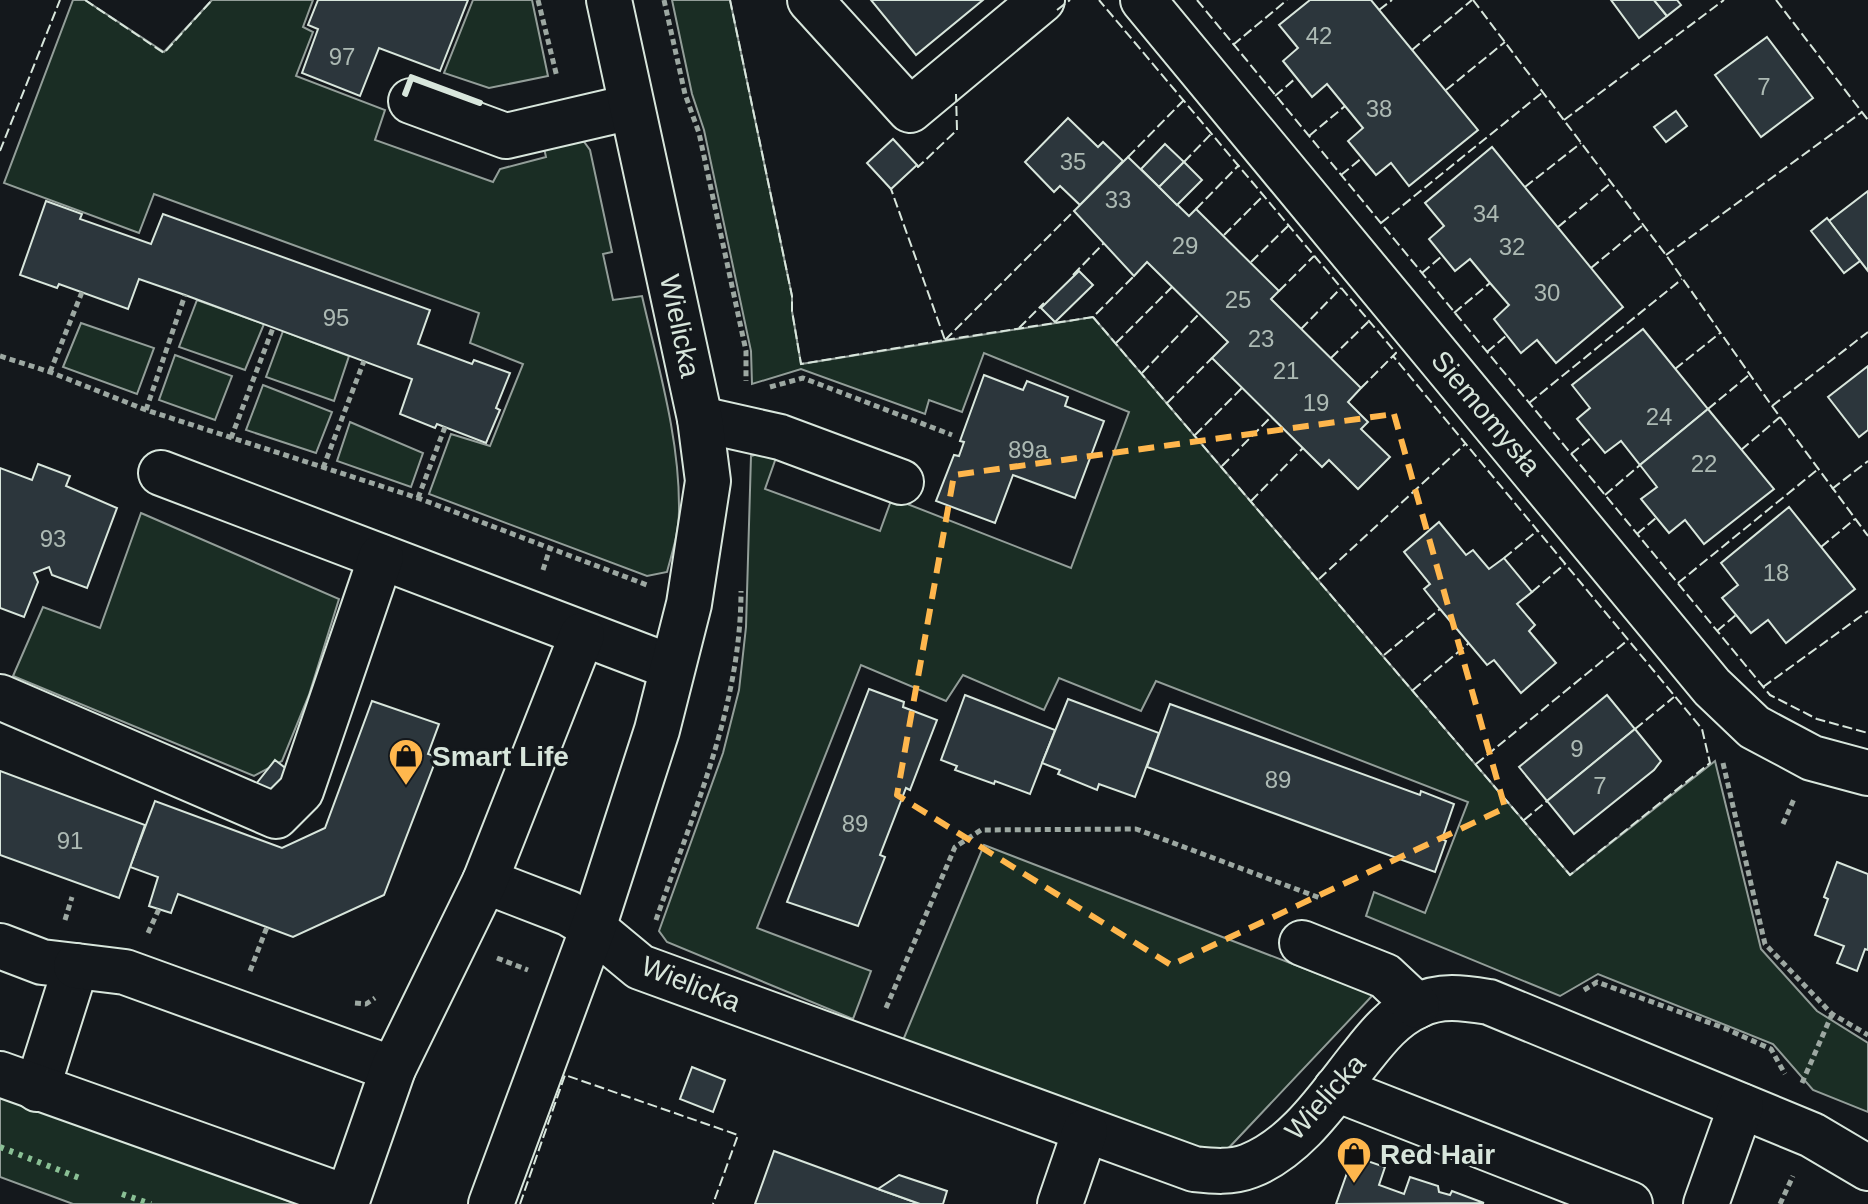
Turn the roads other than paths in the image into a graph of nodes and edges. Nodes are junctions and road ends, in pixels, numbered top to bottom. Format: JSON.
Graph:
{"nodes":[{"id":1,"x":609,"y":0,"type":"edge"},
{"id":2,"x":810,"y":0,"type":"edge"},
{"id":3,"x":1042,"y":0,"type":"edge"},
{"id":4,"x":1143,"y":0,"type":"edge"},
{"id":5,"x":411,"y":101,"type":"dead end"},
{"id":6,"x":631,"y":107,"type":"junction"},
{"id":7,"x":700,"y":419,"type":"junction"},
{"id":8,"x":161,"y":473,"type":"dead end"},
{"id":9,"x":901,"y":482,"type":"dead end"},
{"id":10,"x":381,"y":557,"type":"junction"},
{"id":11,"x":582,"y":635,"type":"junction"},
{"id":12,"x":671,"y":667,"type":"junction"},
{"id":13,"x":0,"y":697,"type":"edge"},
{"id":14,"x":1868,"y":773,"type":"edge"},
{"id":15,"x":485,"y":881,"type":"junction"},
{"id":16,"x":593,"y":928,"type":"junction"},
{"id":17,"x":1302,"y":943,"type":"dead end"},
{"id":18,"x":0,"y":946,"type":"edge"},
{"id":19,"x":76,"y":966,"type":"junction"},
{"id":20,"x":1417,"y":1006,"type":"junction"},
{"id":21,"x":393,"y":1069,"type":"junction"},
{"id":22,"x":19,"y":1082,"type":"edge"},
{"id":23,"x":1336,"y":1089,"type":"junction"},
{"id":24,"x":1741,"y":1106,"type":"junction"},
{"id":25,"x":1085,"y":1131,"type":"junction"},
{"id":26,"x":1868,"y":1168,"type":"edge"},
{"id":27,"x":1868,"y":1197,"type":"edge"},
{"id":28,"x":355,"y":1201,"type":"edge"},
{"id":29,"x":491,"y":1204,"type":"edge"},
{"id":30,"x":1060,"y":1204,"type":"edge"},
{"id":31,"x":1630,"y":1204,"type":"edge"},
{"id":32,"x":1706,"y":1204,"type":"edge"},
{"id":33,"x":1865,"y":1204,"type":"edge"}],
"edges":[{"from":1,"to":6,"type":"street","name":"Wielicka"},
{"from":2,"to":3,"type":"street"},
{"from":4,"to":14,"type":"street","name":"Siemomysła"},
{"from":5,"to":6,"type":"street"},
{"from":6,"to":7,"type":"street","name":"Wielicka"},
{"from":7,"to":9,"type":"street"},
{"from":7,"to":12,"type":"street","name":"Wielicka"},
{"from":8,"to":10,"type":"street"},
{"from":10,"to":11,"type":"street"},
{"from":10,"to":13,"type":"street"},
{"from":11,"to":12,"type":"street"},
{"from":11,"to":15,"type":"street"},
{"from":12,"to":16,"type":"street","name":"Wielicka"},
{"from":15,"to":16,"type":"street","name":"Wielicka"},
{"from":15,"to":21,"type":"street"},
{"from":16,"to":25,"type":"street","name":"Wielicka"},
{"from":16,"to":29,"type":"street","name":"Wielicka"},
{"from":17,"to":20,"type":"street"},
{"from":18,"to":19,"type":"street"},
{"from":19,"to":21,"type":"street"},
{"from":19,"to":22,"type":"street"},
{"from":20,"to":23,"type":"street","name":"Wielicka"},
{"from":20,"to":24,"type":"street","name":"Wielicka"},
{"from":21,"to":28,"type":"street"},
{"from":22,"to":28,"type":"street"},
{"from":23,"to":25,"type":"street","name":"Wielicka"},
{"from":23,"to":31,"type":"street"},
{"from":24,"to":26,"type":"street","name":"Wielicka"},
{"from":24,"to":32,"type":"street"},
{"from":25,"to":30,"type":"street"},
{"from":27,"to":33,"type":"street"}]}
